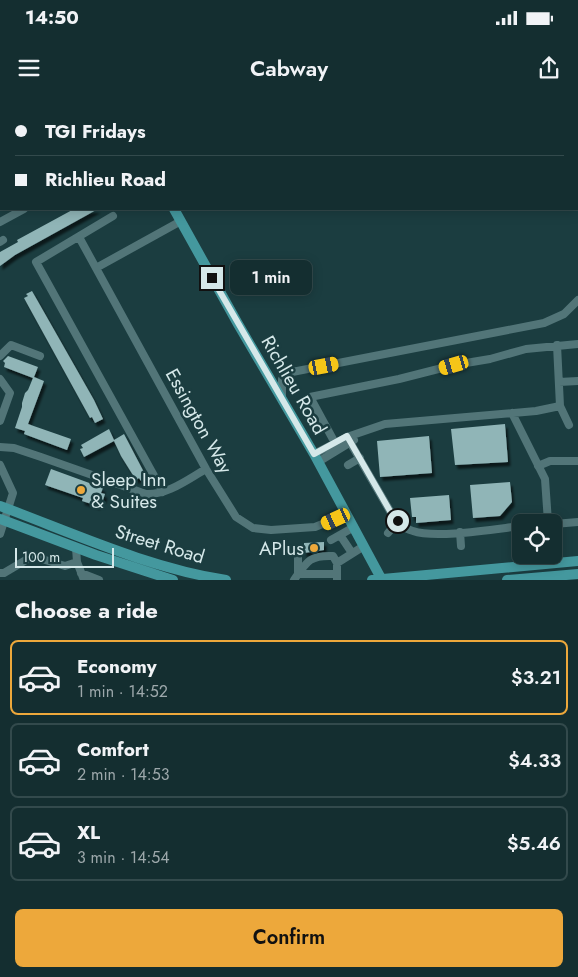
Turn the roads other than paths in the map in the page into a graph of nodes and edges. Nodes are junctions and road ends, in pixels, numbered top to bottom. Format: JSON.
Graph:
{"nodes":[{"id":1,"x":22,"y":210,"type":"edge"},
{"id":2,"x":175,"y":210,"type":"edge"},
{"id":3,"x":113,"y":216,"type":"dead end"},
{"id":4,"x":181,"y":221,"type":"junction"},
{"id":5,"x":0,"y":222,"type":"edge"},
{"id":6,"x":79,"y":237,"type":"junction"},
{"id":7,"x":96,"y":268,"type":"junction"},
{"id":8,"x":578,"y":300,"type":"edge"},
{"id":9,"x":578,"y":344,"type":"edge"},
{"id":10,"x":557,"y":345,"type":"junction"},
{"id":11,"x":0,"y":356,"type":"edge"},
{"id":12,"x":40,"y":356,"type":"dead end"},
{"id":13,"x":0,"y":379,"type":"edge"},
{"id":14,"x":578,"y":381,"type":"edge"},
{"id":15,"x":559,"y":382,"type":"junction"},
{"id":16,"x":282,"y":399,"type":"junction"},
{"id":17,"x":560,"y":406,"type":"junction"},
{"id":18,"x":512,"y":413,"type":"junction"},
{"id":19,"x":0,"y":421,"type":"edge"},
{"id":20,"x":569,"y":425,"type":"dead end"},
{"id":21,"x":349,"y":440,"type":"junction"},
{"id":22,"x":335,"y":443,"type":"junction"},
{"id":23,"x":0,"y":447,"type":"edge"},
{"id":24,"x":316,"y":458,"type":"junction"},
{"id":25,"x":360,"y":458,"type":"junction"},
{"id":26,"x":578,"y":461,"type":"edge"},
{"id":27,"x":0,"y":465,"type":"edge"},
{"id":28,"x":348,"y":465,"type":"dead end"},
{"id":29,"x":538,"y":466,"type":"junction"},
{"id":30,"x":206,"y":469,"type":"junction"},
{"id":31,"x":164,"y":492,"type":"junction"},
{"id":32,"x":4,"y":508,"type":"edge"},
{"id":33,"x":346,"y":514,"type":"junction"},
{"id":34,"x":547,"y":514,"type":"edge"},
{"id":35,"x":2,"y":520,"type":"edge"},
{"id":36,"x":398,"y":521,"type":"junction"},
{"id":37,"x":578,"y":522,"type":"edge"},
{"id":38,"x":562,"y":523,"type":"edge"},
{"id":39,"x":354,"y":527,"type":"junction"},
{"id":40,"x":512,"y":527,"type":"edge"},
{"id":41,"x":460,"y":532,"type":"junction"},
{"id":42,"x":388,"y":533,"type":"dead end"},
{"id":43,"x":0,"y":534,"type":"edge"},
{"id":44,"x":340,"y":536,"type":"junction"},
{"id":45,"x":331,"y":540,"type":"dead end"},
{"id":46,"x":364,"y":546,"type":"junction"},
{"id":47,"x":461,"y":546,"type":"dead end"},
{"id":48,"x":76,"y":548,"type":"junction"},
{"id":49,"x":298,"y":551,"type":"dead end"},
{"id":50,"x":352,"y":553,"type":"junction"},
{"id":51,"x":31,"y":557,"type":"dead end"},
{"id":52,"x":42,"y":559,"type":"dead end"},
{"id":53,"x":562,"y":560,"type":"edge"},
{"id":54,"x":578,"y":561,"type":"edge"},
{"id":55,"x":77,"y":562,"type":"junction"},
{"id":56,"x":337,"y":563,"type":"junction"},
{"id":57,"x":512,"y":563,"type":"edge"},
{"id":58,"x":546,"y":564,"type":"edge"},
{"id":59,"x":139,"y":570,"type":"junction"},
{"id":60,"x":4,"y":575,"type":"edge"},
{"id":61,"x":576,"y":576,"type":"edge"},
{"id":62,"x":83,"y":577,"type":"edge"},
{"id":63,"x":296,"y":577,"type":"edge"},
{"id":64,"x":337,"y":577,"type":"edge"},
{"id":65,"x":530,"y":578,"type":"edge"},
{"id":66,"x":379,"y":579,"type":"edge"},
{"id":67,"x":99,"y":580,"type":"edge"},
{"id":68,"x":153,"y":580,"type":"edge"},
{"id":69,"x":173,"y":580,"type":"edge"},
{"id":70,"x":226,"y":580,"type":"edge"},
{"id":71,"x":507,"y":580,"type":"edge"}],
"edges":[{"from":1,"to":5,"type":"street"},
{"from":2,"to":4,"type":"main road","name":"Richlieu Road"},
{"from":3,"to":6,"type":"street"},
{"from":4,"to":7,"type":"street"},
{"from":4,"to":16,"type":"main road","name":"Richlieu Road"},
{"from":6,"to":7,"type":"street","name":"Essington Way"},
{"from":6,"to":31,"type":"street"},
{"from":7,"to":30,"type":"street","name":"Essington Way"},
{"from":8,"to":16,"type":"street"},
{"from":9,"to":10,"type":"street"},
{"from":10,"to":15,"type":"street"},
{"from":10,"to":22,"type":"street"},
{"from":11,"to":12,"type":"street"},
{"from":13,"to":19,"type":"street"},
{"from":14,"to":15,"type":"street"},
{"from":15,"to":17,"type":"street"},
{"from":16,"to":24,"type":"main road","name":"Richlieu Road"},
{"from":17,"to":18,"type":"street"},
{"from":17,"to":20,"type":"street"},
{"from":18,"to":21,"type":"street"},
{"from":18,"to":29,"type":"street"},
{"from":21,"to":22,"type":"street"},
{"from":21,"to":24,"type":"street"},
{"from":21,"to":25,"type":"street"},
{"from":22,"to":24,"type":"street"},
{"from":23,"to":31,"type":"street"},
{"from":24,"to":33,"type":"main road","name":"Richlieu Road"},
{"from":25,"to":28,"type":"street"},
{"from":25,"to":36,"type":"street"},
{"from":26,"to":29,"type":"street"},
{"from":27,"to":32,"type":"street"},
{"from":29,"to":34,"type":"street"},
{"from":30,"to":31,"type":"street"},
{"from":30,"to":33,"type":"street","name":"Essington Way"},
{"from":32,"to":35,"type":"street"},
{"from":32,"to":70,"type":"main road","name":"Street Road"},
{"from":33,"to":39,"type":"main road","name":"Richlieu Road"},
{"from":35,"to":43,"type":"street"},
{"from":35,"to":48,"type":"main road","name":"Street Road"},
{"from":36,"to":41,"type":"street"},
{"from":36,"to":42,"type":"street"},
{"from":37,"to":38,"type":"street"},
{"from":39,"to":44,"type":"street"},
{"from":39,"to":46,"type":"main road","name":"Richlieu Road"},
{"from":40,"to":41,"type":"street"},
{"from":41,"to":47,"type":"street"},
{"from":44,"to":45,"type":"street"},
{"from":44,"to":50,"type":"street"},
{"from":46,"to":50,"type":"street"},
{"from":46,"to":66,"type":"main road","name":"Richlieu Road"},
{"from":48,"to":55,"type":"street"},
{"from":48,"to":59,"type":"main road","name":"Street Road"},
{"from":49,"to":63,"type":"street"},
{"from":50,"to":56,"type":"street"},
{"from":51,"to":60,"type":"street"},
{"from":52,"to":55,"type":"street"},
{"from":53,"to":54,"type":"main road"},
{"from":55,"to":62,"type":"street"},
{"from":56,"to":63,"type":"street"},
{"from":56,"to":64,"type":"street"},
{"from":57,"to":66,"type":"main road"},
{"from":58,"to":65,"type":"main road"},
{"from":59,"to":68,"type":"main road"},
{"from":59,"to":69,"type":"main road","name":"Street Road"},
{"from":61,"to":65,"type":"main road"},
{"from":62,"to":67,"type":"street"},
{"from":63,"to":64,"type":"street"},
{"from":65,"to":71,"type":"main road"}]}
